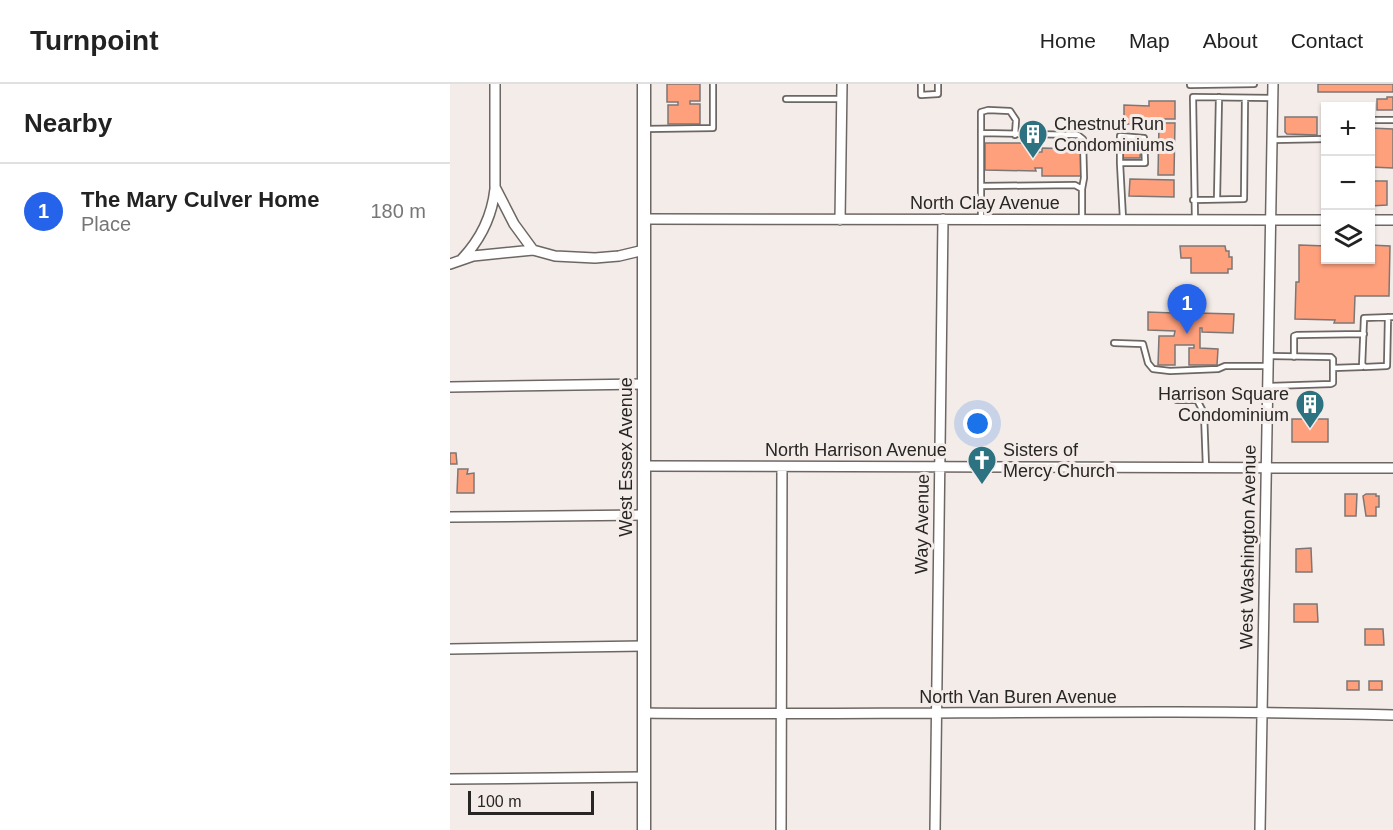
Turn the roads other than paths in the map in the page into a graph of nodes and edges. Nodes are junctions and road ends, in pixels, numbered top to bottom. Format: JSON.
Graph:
{"nodes":[{"id":1,"x":495,"y":84,"type":"edge"},
{"id":2,"x":644,"y":84,"type":"edge"},
{"id":3,"x":713,"y":84,"type":"edge"},
{"id":4,"x":842,"y":84,"type":"edge"},
{"id":5,"x":921,"y":84,"type":"edge"},
{"id":6,"x":938,"y":84,"type":"edge"},
{"id":7,"x":1254,"y":84,"type":"edge"},
{"id":8,"x":1273,"y":84,"type":"edge"},
{"id":9,"x":1190,"y":85,"type":"edge"},
{"id":10,"x":1219,"y":97,"type":"junction"},
{"id":11,"x":1245,"y":98,"type":"junction"},
{"id":12,"x":1273,"y":98,"type":"junction"},
{"id":13,"x":786,"y":99,"type":"dead end"},
{"id":14,"x":842,"y":99,"type":"junction"},
{"id":15,"x":1375,"y":120,"type":"edge"},
{"id":16,"x":1393,"y":120,"type":"edge"},
{"id":17,"x":644,"y":129,"type":"junction"},
{"id":18,"x":982,"y":133,"type":"junction"},
{"id":19,"x":1015,"y":135,"type":"junction"},
{"id":20,"x":1321,"y":139,"type":"edge"},
{"id":21,"x":1272,"y":140,"type":"junction"},
{"id":22,"x":1120,"y":163,"type":"junction"},
{"id":23,"x":981,"y":186,"type":"junction"},
{"id":24,"x":495,"y":188,"type":"junction"},
{"id":25,"x":1082,"y":189,"type":"junction"},
{"id":26,"x":1193,"y":200,"type":"junction"},
{"id":27,"x":1217,"y":200,"type":"junction"},
{"id":28,"x":644,"y":219,"type":"junction"},
{"id":29,"x":943,"y":219,"type":"junction"},
{"id":30,"x":981,"y":219,"type":"junction"},
{"id":31,"x":1082,"y":219,"type":"junction"},
{"id":32,"x":1123,"y":219,"type":"junction"},
{"id":33,"x":1195,"y":219,"type":"junction"},
{"id":34,"x":840,"y":220,"type":"junction"},
{"id":35,"x":1272,"y":220,"type":"junction"},
{"id":36,"x":1321,"y":220,"type":"edge"},
{"id":37,"x":1375,"y":220,"type":"edge"},
{"id":38,"x":1393,"y":220,"type":"edge"},
{"id":39,"x":532,"y":250,"type":"junction"},
{"id":40,"x":644,"y":250,"type":"junction"},
{"id":41,"x":460,"y":261,"type":"junction"},
{"id":42,"x":450,"y":264,"type":"edge"},
{"id":43,"x":1390,"y":317,"type":"edge"},
{"id":44,"x":1364,"y":334,"type":"junction"},
{"id":45,"x":1114,"y":343,"type":"dead end"},
{"id":46,"x":1294,"y":357,"type":"junction"},
{"id":47,"x":1268,"y":361,"type":"junction"},
{"id":48,"x":1363,"y":365,"type":"junction"},
{"id":49,"x":1333,"y":368,"type":"junction"},
{"id":50,"x":644,"y":384,"type":"junction"},
{"id":51,"x":1268,"y":386,"type":"junction"},
{"id":52,"x":450,"y":387,"type":"edge"},
{"id":53,"x":1177,"y":400,"type":"dead end"},
{"id":54,"x":644,"y":466,"type":"junction"},
{"id":55,"x":939,"y":466,"type":"junction"},
{"id":56,"x":782,"y":467,"type":"junction"},
{"id":57,"x":1206,"y":467,"type":"junction"},
{"id":58,"x":1266,"y":467,"type":"junction"},
{"id":59,"x":1393,"y":468,"type":"edge"},
{"id":60,"x":644,"y":515,"type":"junction"},
{"id":61,"x":450,"y":517,"type":"edge"},
{"id":62,"x":644,"y":646,"type":"junction"},
{"id":63,"x":450,"y":649,"type":"edge"},
{"id":64,"x":1262,"y":711,"type":"junction"},
{"id":65,"x":644,"y":713,"type":"junction"},
{"id":66,"x":780,"y":714,"type":"junction"},
{"id":67,"x":936,"y":714,"type":"junction"},
{"id":68,"x":1393,"y":715,"type":"edge"},
{"id":69,"x":644,"y":777,"type":"junction"},
{"id":70,"x":450,"y":779,"type":"edge"},
{"id":71,"x":644,"y":830,"type":"edge"},
{"id":72,"x":781,"y":830,"type":"edge"},
{"id":73,"x":935,"y":830,"type":"edge"},
{"id":74,"x":1260,"y":830,"type":"edge"}],
"edges":[{"from":1,"to":24,"type":"street"},
{"from":2,"to":17,"type":"street","name":"West Essex Avenue"},
{"from":3,"to":17,"type":"lane"},
{"from":4,"to":14,"type":"street"},
{"from":5,"to":6,"type":"lane"},
{"from":7,"to":9,"type":"lane"},
{"from":8,"to":12,"type":"street","name":"West Washington Avenue"},
{"from":10,"to":11,"type":"lane"},
{"from":10,"to":26,"type":"lane"},
{"from":10,"to":27,"type":"lane"},
{"from":11,"to":12,"type":"lane"},
{"from":11,"to":27,"type":"lane"},
{"from":12,"to":21,"type":"street","name":"West Washington Avenue"},
{"from":13,"to":14,"type":"lane"},
{"from":14,"to":34,"type":"street"},
{"from":15,"to":16,"type":"lane"},
{"from":17,"to":28,"type":"street","name":"West Essex Avenue"},
{"from":18,"to":19,"type":"lane"},
{"from":18,"to":19,"type":"lane"},
{"from":18,"to":23,"type":"lane"},
{"from":19,"to":25,"type":"lane"},
{"from":20,"to":21,"type":"lane"},
{"from":21,"to":35,"type":"street","name":"West Washington Avenue"},
{"from":22,"to":22,"type":"lane"},
{"from":22,"to":32,"type":"lane"},
{"from":23,"to":25,"type":"lane"},
{"from":23,"to":30,"type":"lane"},
{"from":24,"to":39,"type":"street"},
{"from":24,"to":41,"type":"street"},
{"from":25,"to":31,"type":"lane"},
{"from":26,"to":27,"type":"lane"},
{"from":26,"to":33,"type":"lane"},
{"from":28,"to":34,"type":"street","name":"North Clay Avenue"},
{"from":28,"to":40,"type":"street","name":"West Essex Avenue"},
{"from":29,"to":30,"type":"street","name":"North Clay Avenue"},
{"from":29,"to":34,"type":"street","name":"North Clay Avenue"},
{"from":29,"to":55,"type":"street","name":"Way Avenue"},
{"from":30,"to":31,"type":"street","name":"North Clay Avenue"},
{"from":31,"to":32,"type":"street","name":"North Clay Avenue"},
{"from":32,"to":33,"type":"street","name":"North Clay Avenue"},
{"from":33,"to":35,"type":"street","name":"North Clay Avenue"},
{"from":35,"to":36,"type":"street","name":"North Clay Avenue"},
{"from":35,"to":47,"type":"street","name":"West Washington Avenue"},
{"from":37,"to":38,"type":"street"},
{"from":39,"to":40,"type":"street"},
{"from":39,"to":41,"type":"street"},
{"from":40,"to":50,"type":"street","name":"West Essex Avenue"},
{"from":41,"to":42,"type":"street"},
{"from":43,"to":44,"type":"lane"},
{"from":43,"to":48,"type":"lane"},
{"from":44,"to":46,"type":"lane"},
{"from":44,"to":48,"type":"lane"},
{"from":45,"to":47,"type":"lane"},
{"from":46,"to":47,"type":"lane"},
{"from":46,"to":49,"type":"lane"},
{"from":47,"to":51,"type":"street","name":"West Washington Avenue"},
{"from":48,"to":49,"type":"lane"},
{"from":49,"to":51,"type":"lane"},
{"from":50,"to":52,"type":"street"},
{"from":50,"to":54,"type":"street","name":"West Essex Avenue"},
{"from":51,"to":58,"type":"street","name":"West Washington Avenue"},
{"from":53,"to":57,"type":"lane"},
{"from":54,"to":56,"type":"street","name":"North Harrison Avenue"},
{"from":54,"to":60,"type":"street","name":"West Essex Avenue"},
{"from":55,"to":56,"type":"street","name":"North Harrison Avenue"},
{"from":55,"to":57,"type":"street","name":"North Harrison Avenue"},
{"from":55,"to":67,"type":"street","name":"Way Avenue"},
{"from":56,"to":66,"type":"street"},
{"from":57,"to":58,"type":"street","name":"North Harrison Avenue"},
{"from":58,"to":59,"type":"street","name":"North Harrison Avenue"},
{"from":58,"to":64,"type":"street","name":"West Washington Avenue"},
{"from":60,"to":61,"type":"street"},
{"from":60,"to":62,"type":"street","name":"West Essex Avenue"},
{"from":62,"to":63,"type":"street"},
{"from":62,"to":65,"type":"street","name":"West Essex Avenue"},
{"from":64,"to":67,"type":"street","name":"North Van Buren Avenue"},
{"from":64,"to":68,"type":"street","name":"North Van Buren Avenue"},
{"from":64,"to":74,"type":"street","name":"West Washington Avenue"},
{"from":65,"to":66,"type":"street","name":"North Van Buren Avenue"},
{"from":65,"to":69,"type":"street","name":"West Essex Avenue"},
{"from":66,"to":67,"type":"street","name":"North Van Buren Avenue"},
{"from":66,"to":72,"type":"street"},
{"from":67,"to":73,"type":"street","name":"Way Avenue"},
{"from":69,"to":70,"type":"street"},
{"from":69,"to":71,"type":"street","name":"West Essex Avenue"}]}
